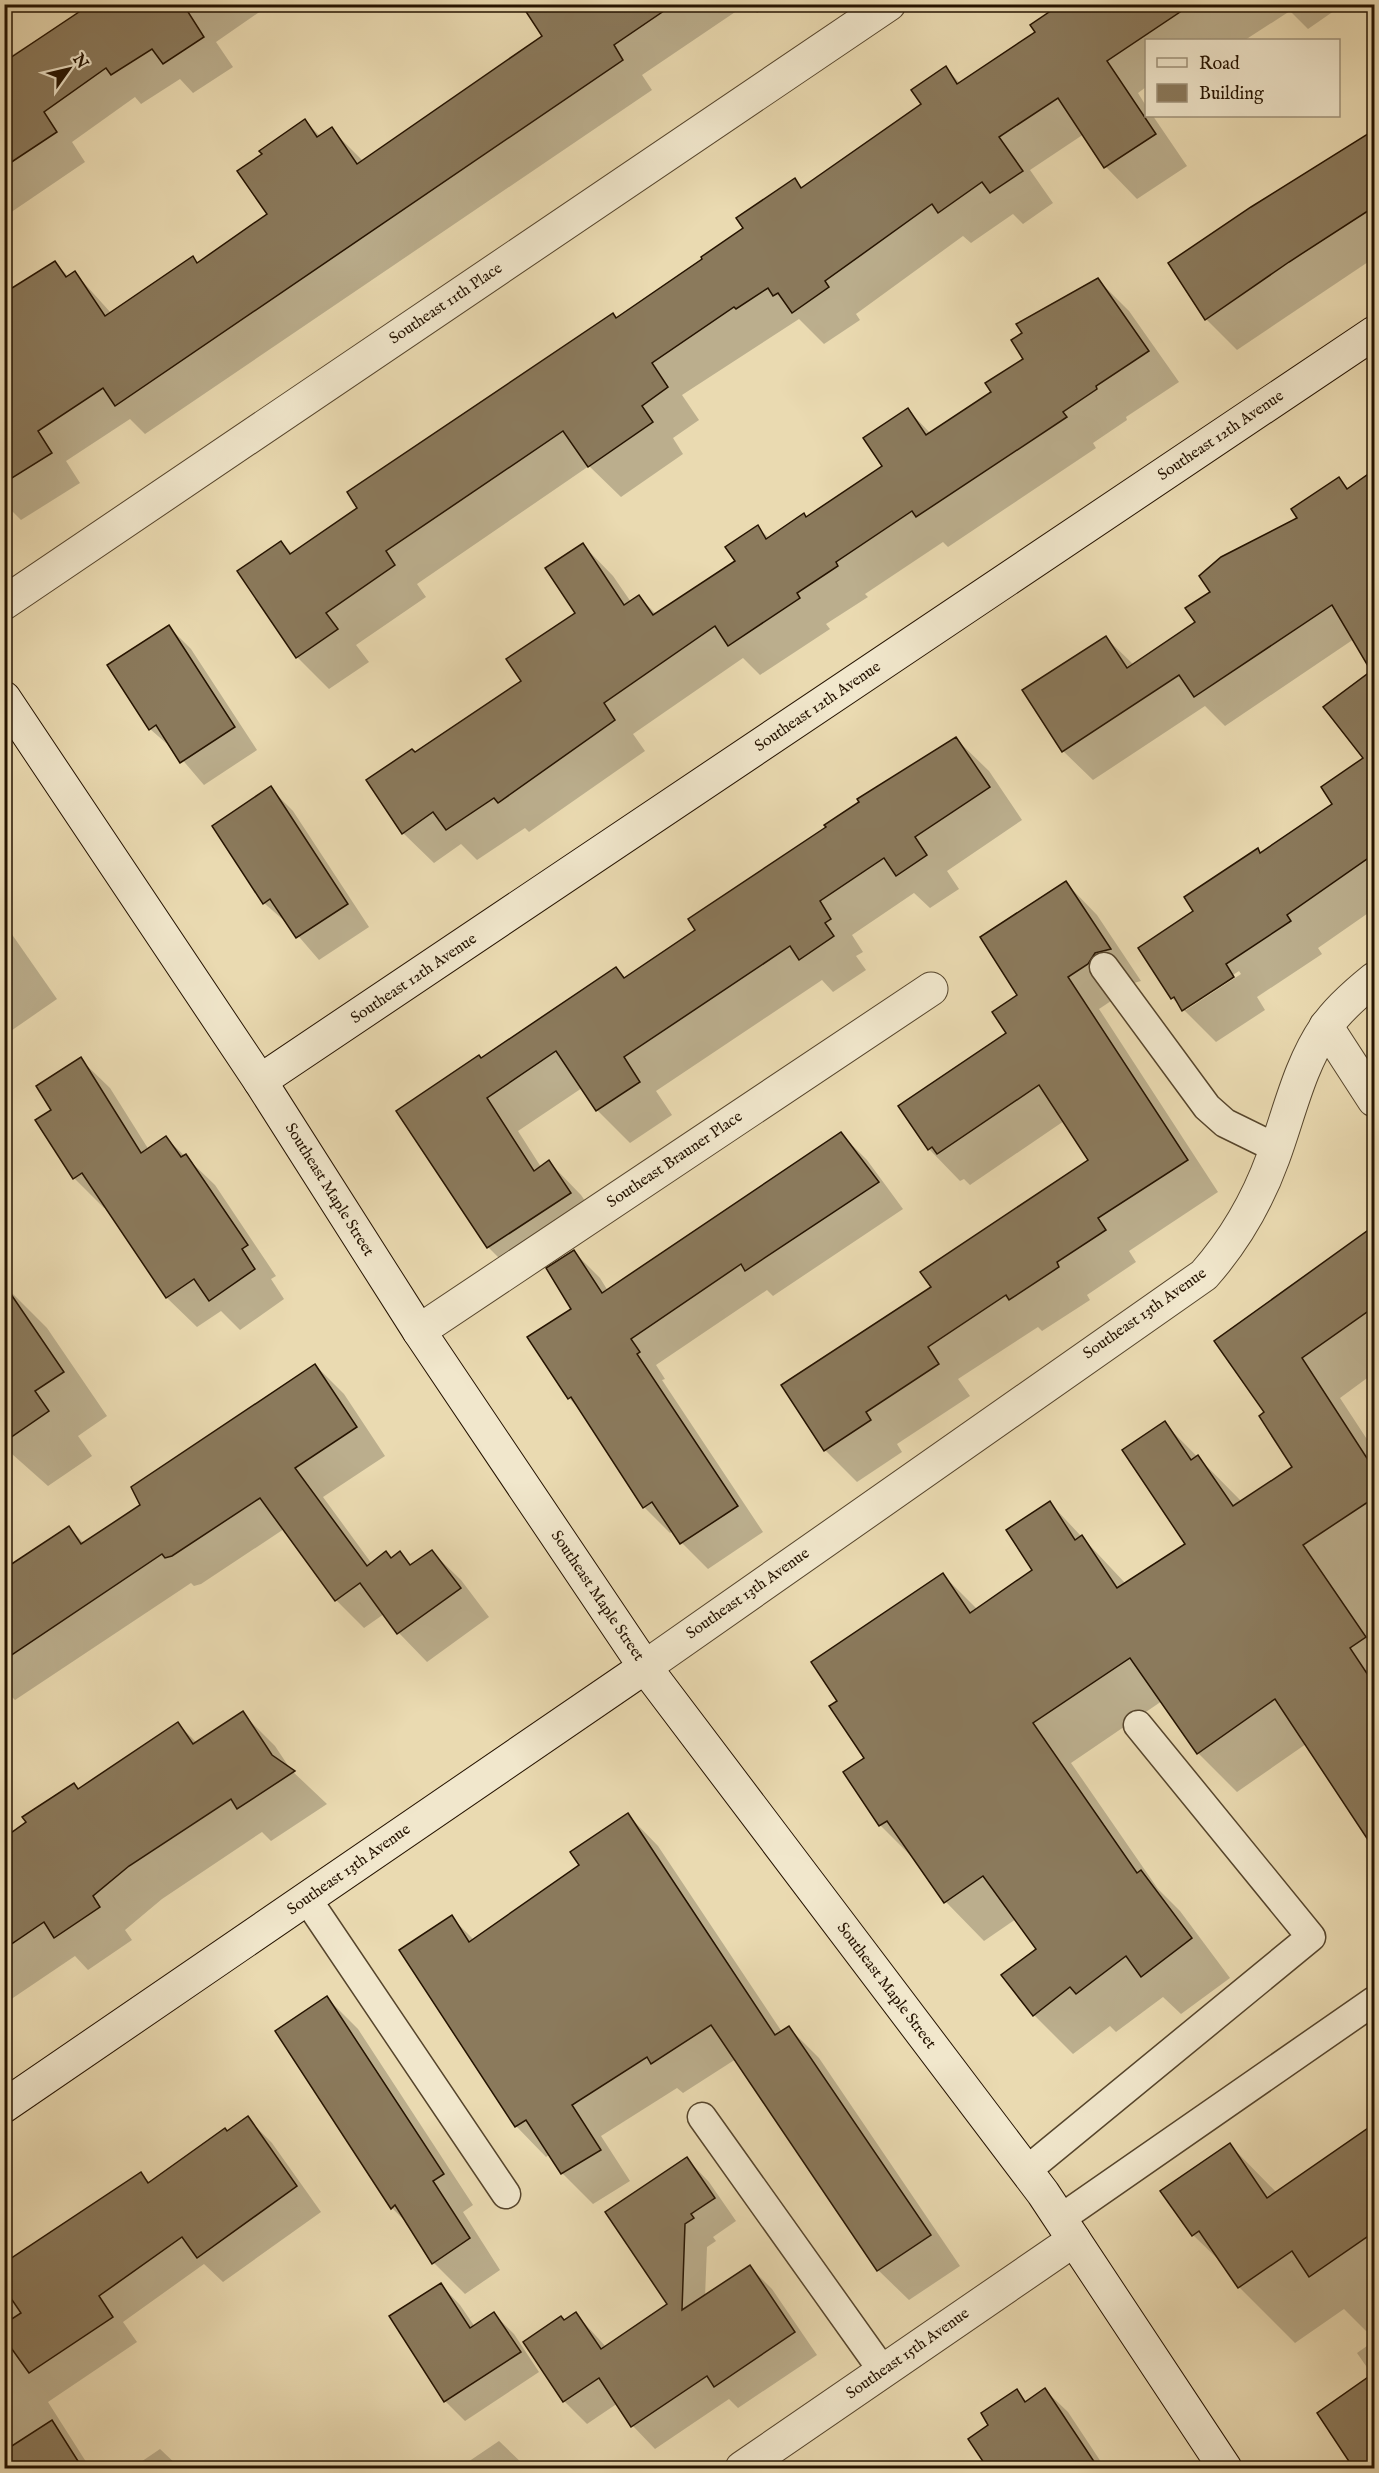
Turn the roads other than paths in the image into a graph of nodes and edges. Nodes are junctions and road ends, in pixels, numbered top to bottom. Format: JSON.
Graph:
{"nodes":[{"id":1,"x":889,"y":4,"type":"edge"},
{"id":2,"x":1374,"y":333,"type":"edge"},
{"id":3,"x":4,"y":603,"type":"edge"},
{"id":4,"x":4,"y":698,"type":"edge"},
{"id":5,"x":1104,"y":968,"type":"dead end"},
{"id":6,"x":1374,"y":979,"type":"edge"},
{"id":7,"x":931,"y":989,"type":"dead end"},
{"id":8,"x":1326,"y":1026,"type":"junction"},
{"id":9,"x":260,"y":1081,"type":"junction"},
{"id":10,"x":1374,"y":1100,"type":"edge"},
{"id":11,"x":1276,"y":1148,"type":"junction"},
{"id":12,"x":419,"y":1331,"type":"junction"},
{"id":13,"x":645,"y":1667,"type":"junction"},
{"id":14,"x":1138,"y":1725,"type":"dead end"},
{"id":15,"x":308,"y":1899,"type":"junction"},
{"id":16,"x":1374,"y":2001,"type":"edge"},
{"id":17,"x":4,"y":2106,"type":"edge"},
{"id":18,"x":702,"y":2117,"type":"dead end"},
{"id":19,"x":1026,"y":2171,"type":"junction"},
{"id":20,"x":506,"y":2194,"type":"dead end"},
{"id":21,"x":1067,"y":2229,"type":"junction"},
{"id":22,"x":883,"y":2371,"type":"junction"},
{"id":23,"x":742,"y":2469,"type":"edge"},
{"id":24,"x":1225,"y":2469,"type":"edge"}],
"edges":[{"from":1,"to":3,"type":"street","name":"Southeast 11th Place"},
{"from":2,"to":9,"type":"street","name":"Southeast 12th Avenue"},
{"from":4,"to":9,"type":"street","name":"Southeast Maple Street"},
{"from":5,"to":11,"type":"lane"},
{"from":6,"to":8,"type":"street","name":"Southeast 13th Avenue"},
{"from":7,"to":12,"type":"street","name":"Southeast Brauner Place"},
{"from":8,"to":10,"type":"street"},
{"from":8,"to":11,"type":"street","name":"Southeast 13th Avenue"},
{"from":9,"to":12,"type":"street","name":"Southeast Maple Street"},
{"from":11,"to":13,"type":"street","name":"Southeast 13th Avenue"},
{"from":12,"to":13,"type":"street","name":"Southeast Maple Street"},
{"from":13,"to":15,"type":"street","name":"Southeast 13th Avenue"},
{"from":13,"to":19,"type":"street","name":"Southeast Maple Street"},
{"from":14,"to":19,"type":"lane"},
{"from":15,"to":17,"type":"street","name":"Southeast 13th Avenue"},
{"from":15,"to":20,"type":"lane"},
{"from":16,"to":21,"type":"lane"},
{"from":18,"to":22,"type":"lane"},
{"from":19,"to":21,"type":"street","name":"Southeast Maple Street"},
{"from":21,"to":22,"type":"street","name":"Southeast 15th Avenue"},
{"from":21,"to":24,"type":"street","name":"Southeast Maple Street"},
{"from":22,"to":23,"type":"street","name":"Southeast 15th Avenue"}]}
